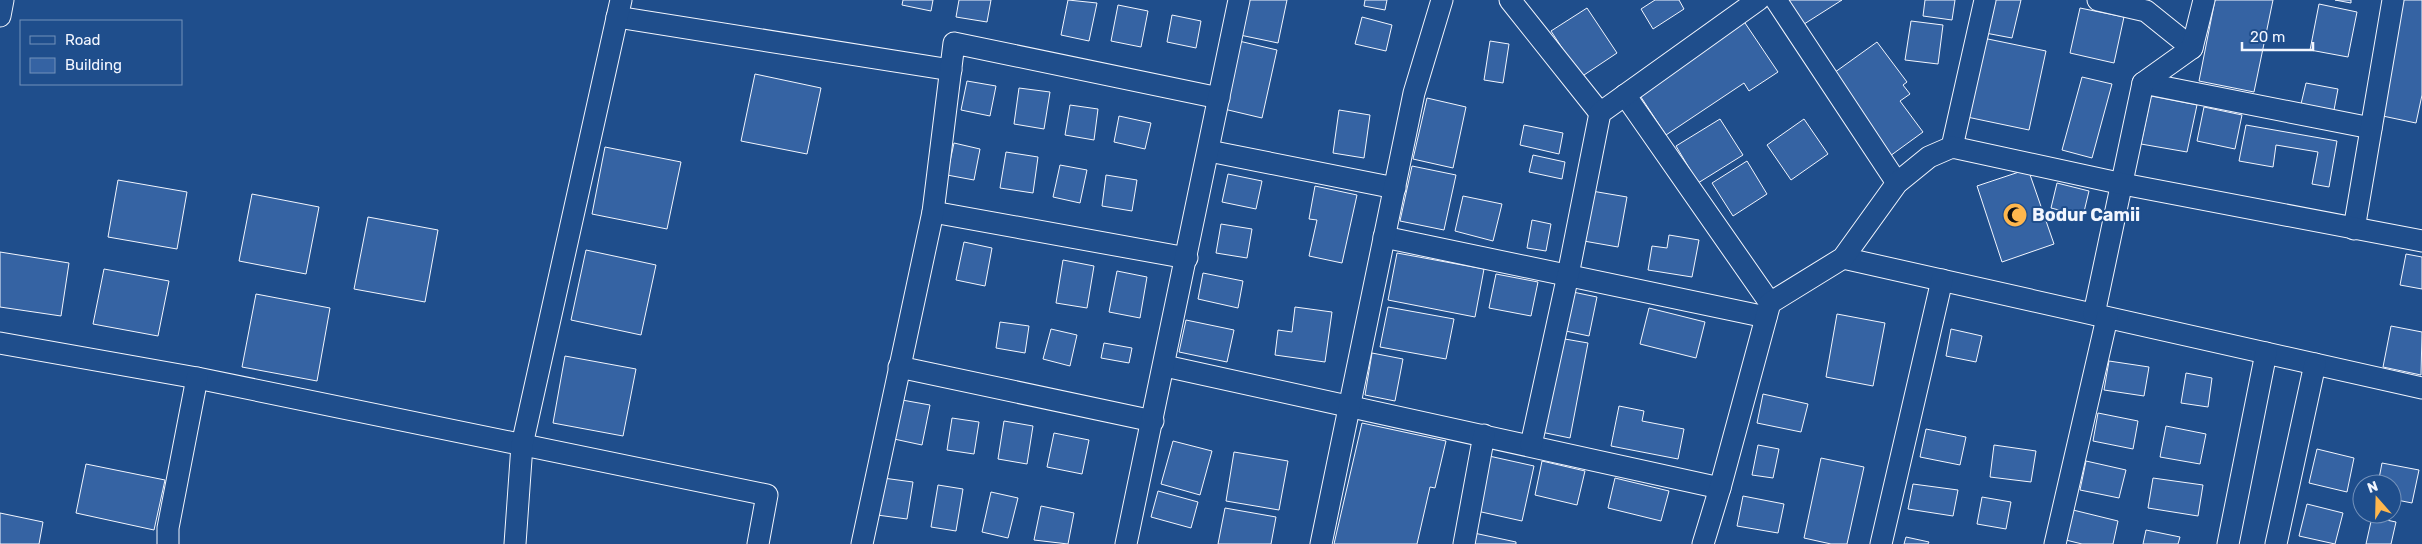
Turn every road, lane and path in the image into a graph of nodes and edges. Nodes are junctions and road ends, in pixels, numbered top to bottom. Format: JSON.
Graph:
{"nodes":[{"id":1,"x":3,"y":0,"type":"edge"},
{"id":2,"x":1239,"y":0,"type":"edge"},
{"id":3,"x":1442,"y":0,"type":"edge"},
{"id":4,"x":1510,"y":0,"type":"edge"},
{"id":5,"x":1758,"y":0,"type":"edge"},
{"id":6,"x":1776,"y":0,"type":"edge"},
{"id":7,"x":1985,"y":0,"type":"edge"},
{"id":8,"x":2098,"y":0,"type":"edge"},
{"id":9,"x":2204,"y":0,"type":"edge"},
{"id":10,"x":2393,"y":0,"type":"edge"},
{"id":11,"x":619,"y":9,"type":"edge"},
{"id":12,"x":0,"y":16,"type":"edge"},
{"id":13,"x":2192,"y":48,"type":"junction"},
{"id":14,"x":951,"y":70,"type":"junction"},
{"id":15,"x":2143,"y":83,"type":"junction"},
{"id":16,"x":1625,"y":95,"type":"junction"},
{"id":17,"x":1219,"y":98,"type":"junction"},
{"id":18,"x":1600,"y":113,"type":"junction"},
{"id":19,"x":2371,"y":128,"type":"junction"},
{"id":20,"x":1952,"y":147,"type":"junction"},
{"id":21,"x":1209,"y":151,"type":"junction"},
{"id":22,"x":1897,"y":183,"type":"junction"},
{"id":23,"x":2123,"y":184,"type":"junction"},
{"id":24,"x":1395,"y":188,"type":"junction"},
{"id":25,"x":933,"y":212,"type":"junction"},
{"id":26,"x":2354,"y":229,"type":"junction"},
{"id":27,"x":1384,"y":237,"type":"junction"},
{"id":28,"x":2422,"y":240,"type":"edge"},
{"id":29,"x":1187,"y":258,"type":"junction"},
{"id":30,"x":1843,"y":258,"type":"junction"},
{"id":31,"x":1568,"y":275,"type":"junction"},
{"id":32,"x":1942,"y":280,"type":"junction"},
{"id":33,"x":1768,"y":310,"type":"junction"},
{"id":34,"x":2100,"y":316,"type":"junction"},
{"id":35,"x":0,"y":343,"type":"edge"},
{"id":36,"x":2266,"y":353,"type":"junction"},
{"id":37,"x":2315,"y":364,"type":"junction"},
{"id":38,"x":1164,"y":366,"type":"junction"},
{"id":39,"x":899,"y":368,"type":"junction"},
{"id":40,"x":197,"y":378,"type":"junction"},
{"id":41,"x":2422,"y":388,"type":"edge"},
{"id":42,"x":1349,"y":406,"type":"junction"},
{"id":43,"x":1153,"y":421,"type":"junction"},
{"id":44,"x":1484,"y":435,"type":"junction"},
{"id":45,"x":522,"y":445,"type":"junction"},
{"id":46,"x":1531,"y":445,"type":"junction"},
{"id":47,"x":1720,"y":488,"type":"junction"},
{"id":48,"x":168,"y":544,"type":"edge"},
{"id":49,"x":515,"y":544,"type":"edge"},
{"id":50,"x":758,"y":544,"type":"edge"},
{"id":51,"x":862,"y":544,"type":"edge"},
{"id":52,"x":1126,"y":544,"type":"edge"},
{"id":53,"x":1321,"y":544,"type":"edge"},
{"id":54,"x":1464,"y":544,"type":"edge"},
{"id":55,"x":1705,"y":544,"type":"edge"},
{"id":56,"x":1881,"y":544,"type":"edge"},
{"id":57,"x":2055,"y":544,"type":"edge"},
{"id":58,"x":2228,"y":544,"type":"edge"},
{"id":59,"x":2276,"y":544,"type":"edge"}],
"edges":[{"from":1,"to":12,"type":"street"},
{"from":2,"to":17,"type":"street"},
{"from":3,"to":24,"type":"street"},
{"from":4,"to":18,"type":"street"},
{"from":5,"to":16,"type":"street"},
{"from":6,"to":22,"type":"street"},
{"from":7,"to":20,"type":"street"},
{"from":8,"to":13,"type":"street"},
{"from":9,"to":13,"type":"street"},
{"from":10,"to":19,"type":"street"},
{"from":11,"to":14,"type":"street"},
{"from":11,"to":45,"type":"street"},
{"from":13,"to":15,"type":"street"},
{"from":14,"to":17,"type":"street"},
{"from":14,"to":25,"type":"street"},
{"from":15,"to":19,"type":"street"},
{"from":15,"to":23,"type":"street"},
{"from":16,"to":18,"type":"street"},
{"from":16,"to":33,"type":"street"},
{"from":17,"to":21,"type":"street"},
{"from":18,"to":31,"type":"street"},
{"from":19,"to":26,"type":"street"},
{"from":20,"to":22,"type":"street"},
{"from":20,"to":23,"type":"street"},
{"from":21,"to":24,"type":"street"},
{"from":21,"to":29,"type":"street"},
{"from":22,"to":30,"type":"street"},
{"from":23,"to":26,"type":"street"},
{"from":23,"to":34,"type":"street"},
{"from":24,"to":27,"type":"street"},
{"from":25,"to":29,"type":"street"},
{"from":25,"to":39,"type":"street"},
{"from":26,"to":28,"type":"street"},
{"from":27,"to":31,"type":"street"},
{"from":27,"to":42,"type":"street"},
{"from":29,"to":38,"type":"street"},
{"from":30,"to":32,"type":"street"},
{"from":30,"to":33,"type":"street"},
{"from":31,"to":33,"type":"street"},
{"from":31,"to":46,"type":"street"},
{"from":32,"to":34,"type":"street"},
{"from":32,"to":56,"type":"street"},
{"from":33,"to":47,"type":"street"},
{"from":34,"to":36,"type":"street"},
{"from":34,"to":57,"type":"street"},
{"from":35,"to":40,"type":"street"},
{"from":36,"to":37,"type":"street"},
{"from":36,"to":58,"type":"street"},
{"from":37,"to":41,"type":"street"},
{"from":37,"to":59,"type":"street"},
{"from":38,"to":42,"type":"street"},
{"from":38,"to":43,"type":"street"},
{"from":39,"to":43,"type":"street"},
{"from":39,"to":51,"type":"street"},
{"from":40,"to":45,"type":"street"},
{"from":40,"to":48,"type":"street"},
{"from":42,"to":44,"type":"street"},
{"from":42,"to":53,"type":"street"},
{"from":43,"to":52,"type":"street"},
{"from":44,"to":46,"type":"street"},
{"from":44,"to":54,"type":"street"},
{"from":45,"to":49,"type":"street"},
{"from":45,"to":50,"type":"street"},
{"from":46,"to":47,"type":"street"},
{"from":47,"to":55,"type":"street"}]}
